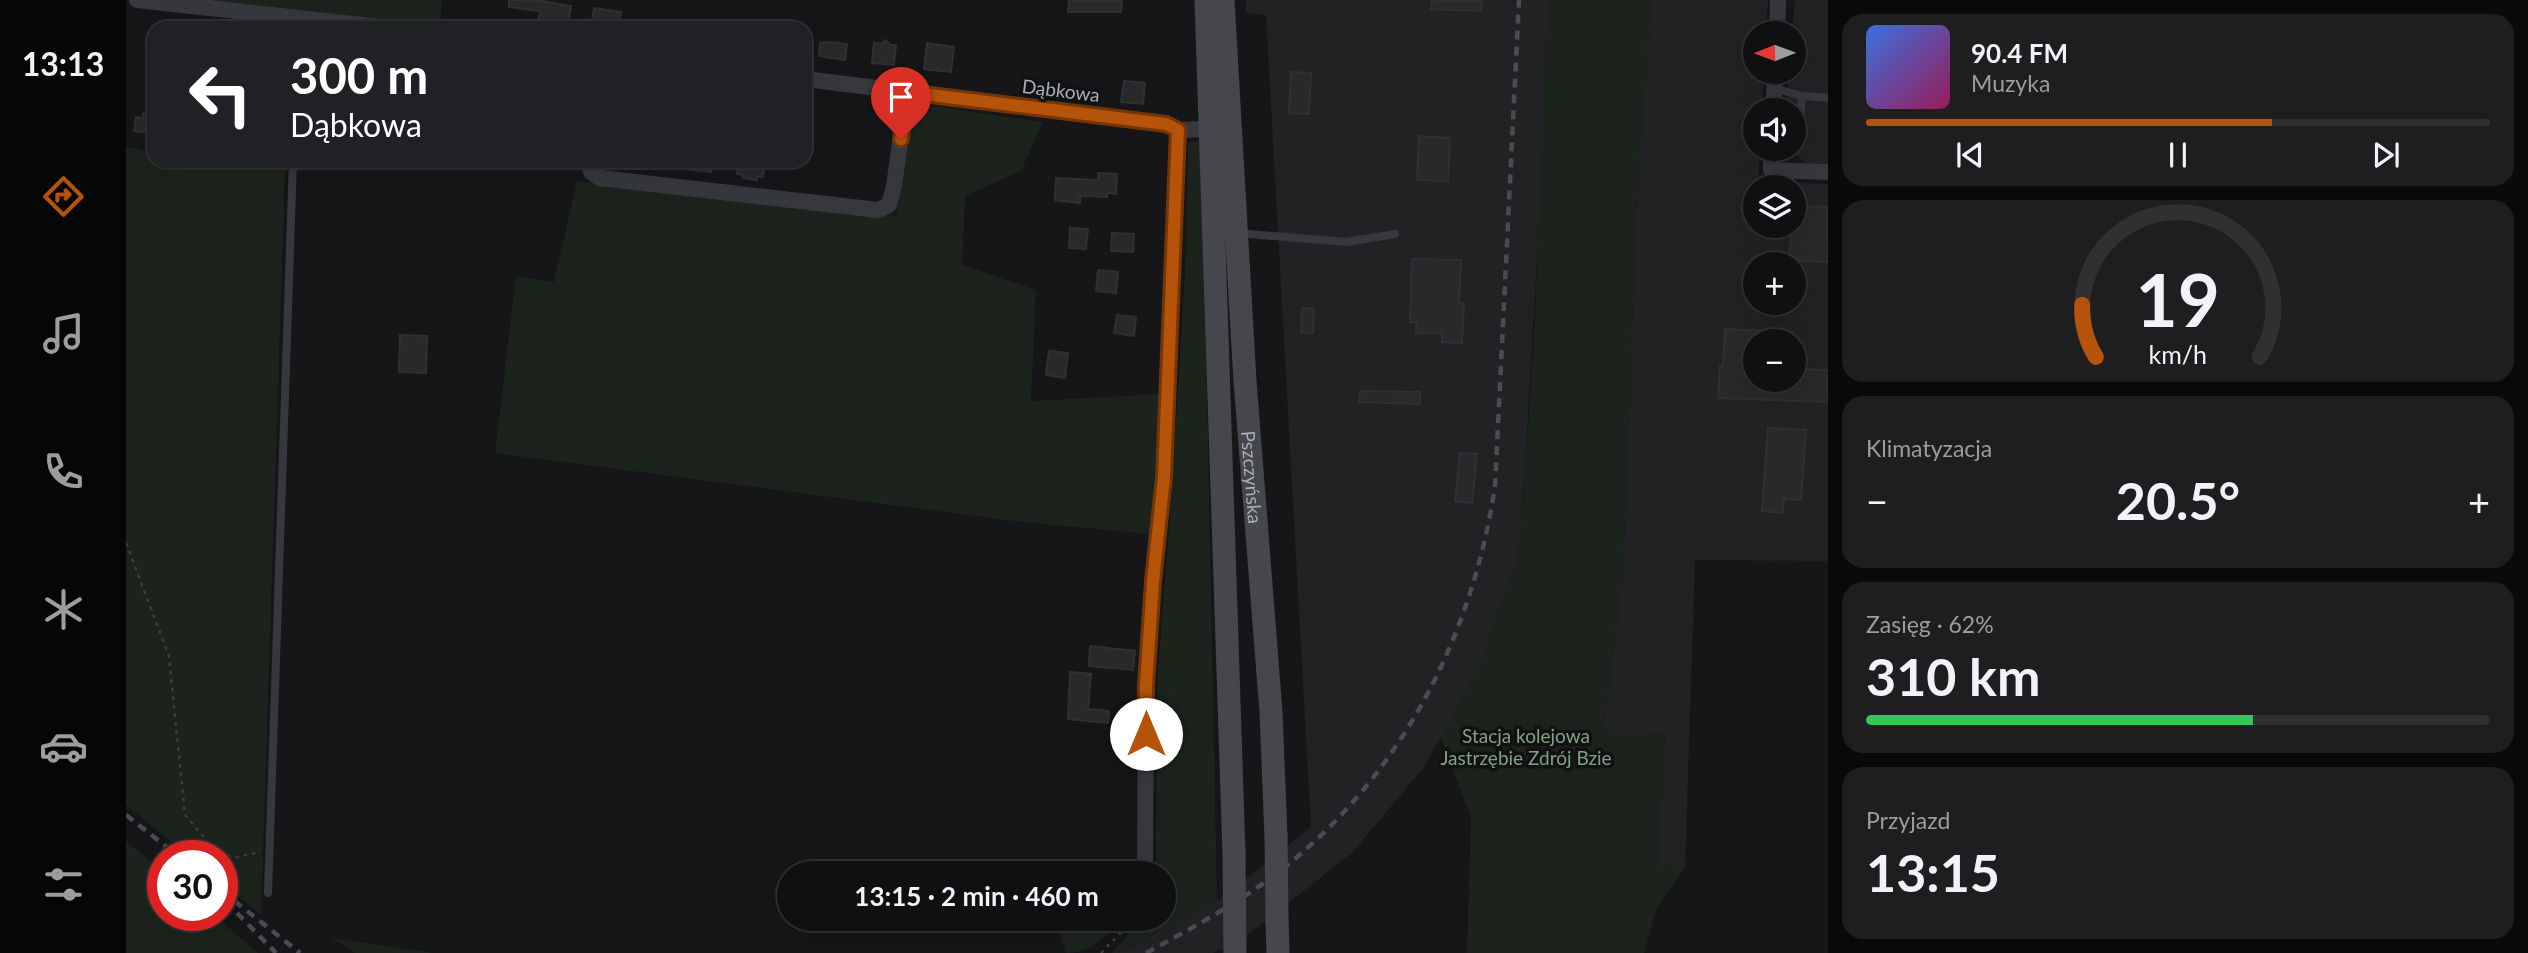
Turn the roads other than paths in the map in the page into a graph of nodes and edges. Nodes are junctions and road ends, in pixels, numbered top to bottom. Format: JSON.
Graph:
{"nodes":[{"id":1,"x":137,"y":0,"type":"edge"},
{"id":2,"x":1206,"y":0,"type":"edge"},
{"id":3,"x":1223,"y":0,"type":"edge"},
{"id":4,"x":1778,"y":0,"type":"edge"},
{"id":5,"x":284,"y":21,"type":"edge"},
{"id":6,"x":1777,"y":21,"type":"edge"},
{"id":7,"x":812,"y":80,"type":"edge"},
{"id":8,"x":1782,"y":84,"type":"edge"},
{"id":9,"x":906,"y":92,"type":"junction"},
{"id":10,"x":1802,"y":96,"type":"joint"},
{"id":11,"x":1828,"y":98,"type":"edge"},
{"id":12,"x":1210,"y":129,"type":"junction"},
{"id":13,"x":1178,"y":130,"type":"junction"},
{"id":14,"x":1771,"y":161,"type":"edge"},
{"id":15,"x":293,"y":168,"type":"edge"},
{"id":16,"x":590,"y":168,"type":"edge"},
{"id":17,"x":1828,"y":172,"type":"edge"},
{"id":18,"x":1225,"y":232,"type":"junction"},
{"id":19,"x":1395,"y":234,"type":"dead end"},
{"id":20,"x":1145,"y":861,"type":"edge"},
{"id":21,"x":268,"y":893,"type":"dead end"},
{"id":22,"x":1235,"y":953,"type":"edge"},
{"id":23,"x":1278,"y":953,"type":"edge"}],
"edges":[{"from":1,"to":5,"type":"street"},
{"from":2,"to":12,"type":"main road","name":"Pszczyńska"},
{"from":3,"to":18,"type":"main road","name":"Pszczyńska"},
{"from":4,"to":6,"type":"street"},
{"from":7,"to":9,"type":"street","name":"Dąbkowa"},
{"from":8,"to":10,"type":"lane"},
{"from":9,"to":13,"type":"street","name":"Dąbkowa"},
{"from":9,"to":16,"type":"street"},
{"from":10,"to":11,"type":"lane"},
{"from":12,"to":13,"type":"street","name":"Dąbkowa"},
{"from":12,"to":18,"type":"main road","name":"Pszczyńska"},
{"from":13,"to":20,"type":"street"},
{"from":14,"to":17,"type":"street"},
{"from":15,"to":21,"type":"lane"},
{"from":18,"to":19,"type":"lane"},
{"from":18,"to":22,"type":"main road","name":"Pszczyńska","bridge":true},
{"from":18,"to":23,"type":"main road","name":"Pszczyńska","bridge":true}]}
